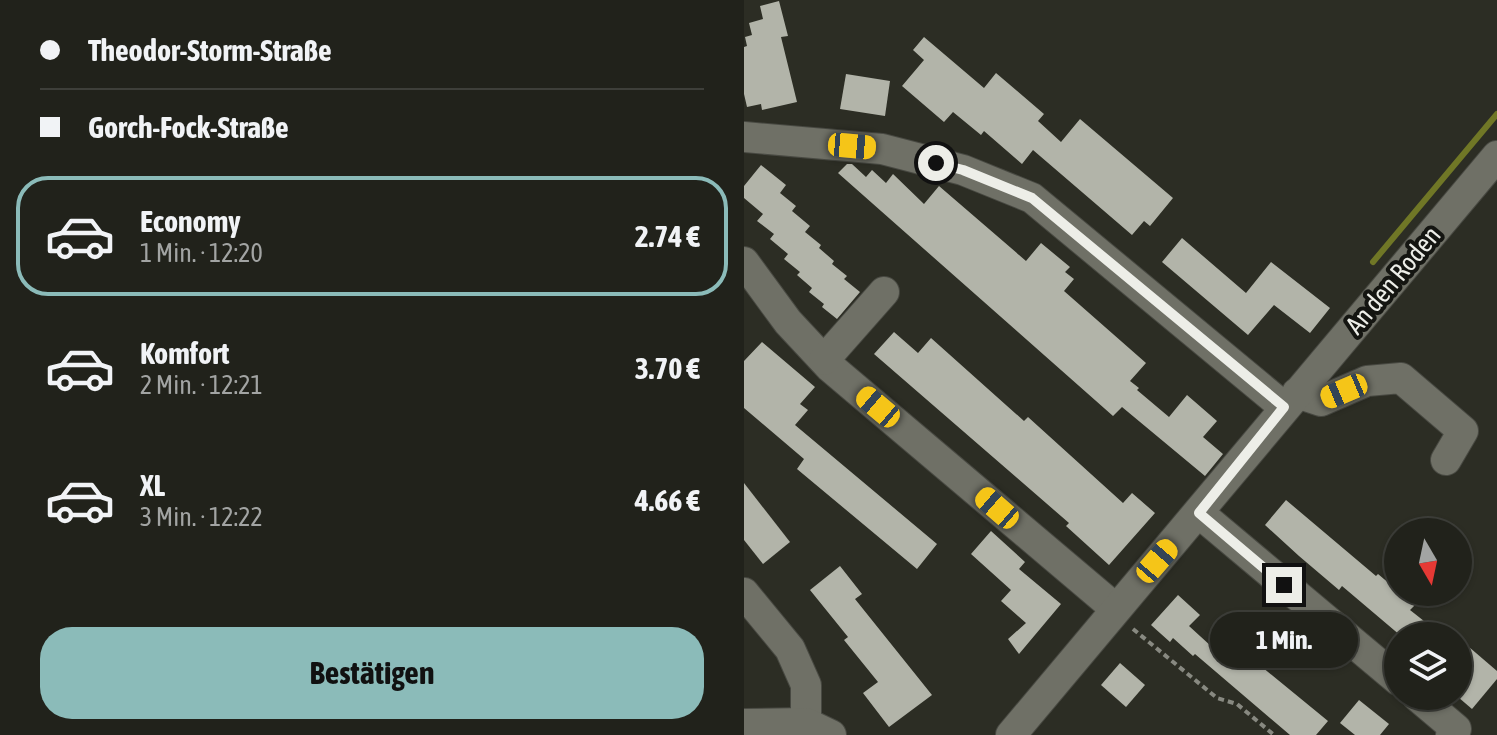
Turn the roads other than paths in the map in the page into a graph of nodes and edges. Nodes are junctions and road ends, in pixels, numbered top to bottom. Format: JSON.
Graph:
{"nodes":[{"id":1,"x":744,"y":137,"type":"edge"},
{"id":2,"x":1497,"y":156,"type":"edge"},
{"id":3,"x":744,"y":262,"type":"edge"},
{"id":4,"x":884,"y":292,"type":"dead end"},
{"id":5,"x":824,"y":360,"type":"junction"},
{"id":6,"x":1290,"y":400,"type":"junction"},
{"id":7,"x":1446,"y":460,"type":"dead end"},
{"id":8,"x":1199,"y":513,"type":"junction"},
{"id":9,"x":744,"y":593,"type":"edge"},
{"id":10,"x":1116,"y":609,"type":"junction"},
{"id":11,"x":1384,"y":668,"type":"edge"},
{"id":12,"x":1434,"y":710,"type":"edge"},
{"id":13,"x":744,"y":724,"type":"edge"},
{"id":14,"x":818,"y":729,"type":"edge"},
{"id":15,"x":1011,"y":735,"type":"edge"},
{"id":16,"x":1451,"y":735,"type":"edge"}],
"edges":[{"from":1,"to":6,"type":"street"},
{"from":2,"to":6,"type":"street","name":"An den Roden"},
{"from":3,"to":5,"type":"street"},
{"from":4,"to":5,"type":"street"},
{"from":5,"to":10,"type":"street"},
{"from":6,"to":7,"type":"street"},
{"from":6,"to":8,"type":"street","name":"An den Roden"},
{"from":8,"to":10,"type":"street","name":"An den Roden"},
{"from":8,"to":11,"type":"street"},
{"from":9,"to":14,"type":"street"},
{"from":10,"to":15,"type":"street","name":"An den Roden"},
{"from":12,"to":16,"type":"street"},
{"from":13,"to":14,"type":"street"}]}
